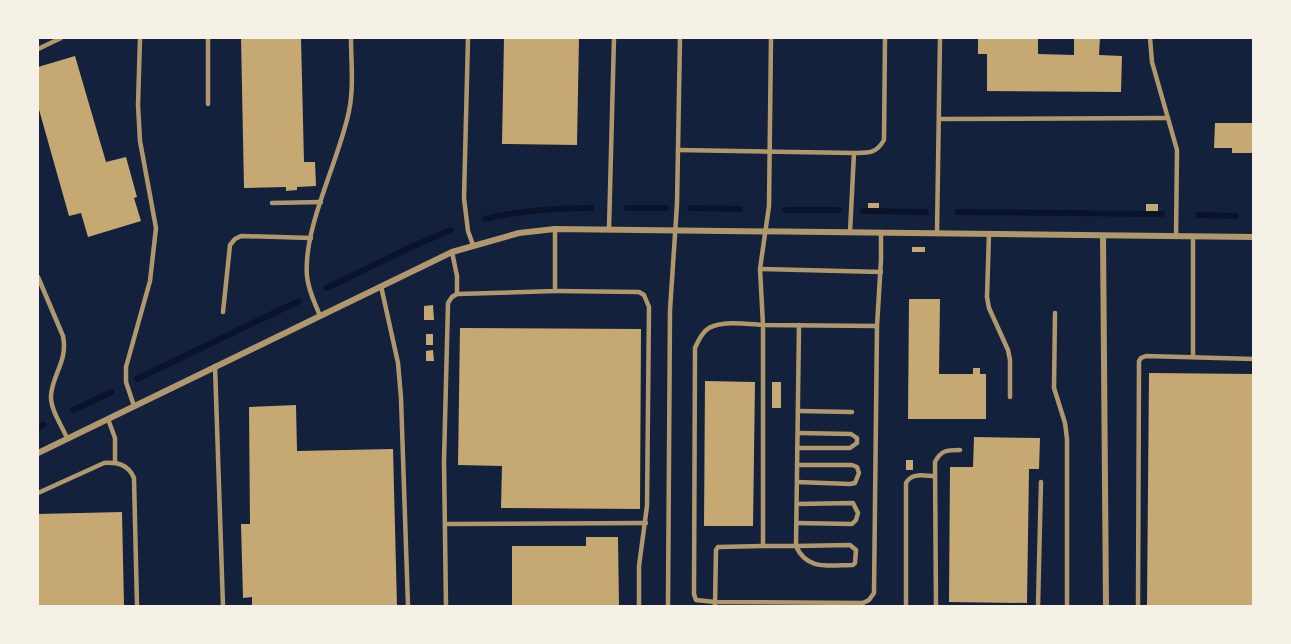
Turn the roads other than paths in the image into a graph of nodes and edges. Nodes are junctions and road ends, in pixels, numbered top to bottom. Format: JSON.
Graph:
{"nodes":[{"id":1,"x":61,"y":38,"type":"edge"},
{"id":2,"x":140,"y":38,"type":"edge"},
{"id":3,"x":208,"y":38,"type":"edge"},
{"id":4,"x":351,"y":38,"type":"edge"},
{"id":5,"x":468,"y":38,"type":"edge"},
{"id":6,"x":614,"y":38,"type":"edge"},
{"id":7,"x":680,"y":38,"type":"edge"},
{"id":8,"x":771,"y":38,"type":"edge"},
{"id":9,"x":885,"y":38,"type":"edge"},
{"id":10,"x":940,"y":38,"type":"edge"},
{"id":11,"x":1150,"y":38,"type":"edge"},
{"id":12,"x":38,"y":49,"type":"edge"},
{"id":13,"x":208,"y":104,"type":"dead end"},
{"id":14,"x":1168,"y":118,"type":"junction"},
{"id":15,"x":940,"y":119,"type":"junction"},
{"id":16,"x":678,"y":150,"type":"junction"},
{"id":17,"x":769,"y":153,"type":"junction"},
{"id":18,"x":854,"y":153,"type":"junction"},
{"id":19,"x":321,"y":202,"type":"junction"},
{"id":20,"x":272,"y":203,"type":"dead end"},
{"id":21,"x":555,"y":229,"type":"junction"},
{"id":22,"x":609,"y":229,"type":"junction"},
{"id":23,"x":676,"y":230,"type":"junction"},
{"id":24,"x":765,"y":231,"type":"junction"},
{"id":25,"x":850,"y":232,"type":"junction"},
{"id":26,"x":880,"y":232,"type":"junction"},
{"id":27,"x":937,"y":232,"type":"junction"},
{"id":28,"x":989,"y":233,"type":"junction"},
{"id":29,"x":1103,"y":236,"type":"junction"},
{"id":30,"x":1176,"y":237,"type":"junction"},
{"id":31,"x":1193,"y":237,"type":"junction"},
{"id":32,"x":1254,"y":237,"type":"edge"},
{"id":33,"x":311,"y":238,"type":"junction"},
{"id":34,"x":473,"y":245,"type":"junction"},
{"id":35,"x":452,"y":252,"type":"junction"},
{"id":36,"x":760,"y":269,"type":"junction"},
{"id":37,"x":881,"y":272,"type":"junction"},
{"id":38,"x":38,"y":277,"type":"edge"},
{"id":39,"x":381,"y":286,"type":"junction"},
{"id":40,"x":555,"y":291,"type":"junction"},
{"id":41,"x":457,"y":294,"type":"junction"},
{"id":42,"x":223,"y":312,"type":"dead end"},
{"id":43,"x":1055,"y":312,"type":"dead end"},
{"id":44,"x":320,"y":316,"type":"junction"},
{"id":45,"x":763,"y":325,"type":"junction"},
{"id":46,"x":799,"y":325,"type":"junction"},
{"id":47,"x":877,"y":326,"type":"junction"},
{"id":48,"x":1193,"y":357,"type":"junction"},
{"id":49,"x":1254,"y":359,"type":"edge"},
{"id":50,"x":215,"y":366,"type":"junction"},
{"id":51,"x":1010,"y":397,"type":"dead end"},
{"id":52,"x":134,"y":406,"type":"junction"},
{"id":53,"x":798,"y":411,"type":"junction"},
{"id":54,"x":852,"y":412,"type":"dead end"},
{"id":55,"x":108,"y":419,"type":"junction"},
{"id":56,"x":798,"y":433,"type":"junction"},
{"id":57,"x":68,"y":438,"type":"junction"},
{"id":58,"x":797,"y":448,"type":"junction"},
{"id":59,"x":960,"y":450,"type":"dead end"},
{"id":60,"x":38,"y":453,"type":"edge"},
{"id":61,"x":115,"y":462,"type":"junction"},
{"id":62,"x":797,"y":465,"type":"junction"},
{"id":63,"x":935,"y":476,"type":"junction"},
{"id":64,"x":797,"y":482,"type":"junction"},
{"id":65,"x":1041,"y":482,"type":"dead end"},
{"id":66,"x":38,"y":493,"type":"edge"},
{"id":67,"x":797,"y":504,"type":"junction"},
{"id":68,"x":646,"y":523,"type":"junction"},
{"id":69,"x":797,"y":523,"type":"junction"},
{"id":70,"x":445,"y":524,"type":"junction"},
{"id":71,"x":763,"y":546,"type":"junction"},
{"id":72,"x":796,"y":546,"type":"junction"},
{"id":73,"x":715,"y":604,"type":"edge"},
{"id":74,"x":137,"y":606,"type":"edge"},
{"id":75,"x":223,"y":606,"type":"edge"},
{"id":76,"x":408,"y":606,"type":"edge"},
{"id":77,"x":446,"y":606,"type":"edge"},
{"id":78,"x":639,"y":606,"type":"edge"},
{"id":79,"x":668,"y":606,"type":"edge"},
{"id":80,"x":906,"y":606,"type":"edge"},
{"id":81,"x":936,"y":606,"type":"edge"},
{"id":82,"x":1038,"y":606,"type":"edge"},
{"id":83,"x":1067,"y":606,"type":"edge"},
{"id":84,"x":1106,"y":606,"type":"edge"},
{"id":85,"x":1138,"y":606,"type":"edge"}],
"edges":[{"from":1,"to":12,"type":"lane"},
{"from":2,"to":52,"type":"lane"},
{"from":3,"to":13,"type":"lane"},
{"from":4,"to":19,"type":"lane"},
{"from":5,"to":34,"type":"lane"},
{"from":6,"to":22,"type":"lane"},
{"from":7,"to":16,"type":"lane"},
{"from":8,"to":17,"type":"lane"},
{"from":9,"to":18,"type":"lane"},
{"from":10,"to":15,"type":"lane"},
{"from":11,"to":14,"type":"lane"},
{"from":14,"to":15,"type":"lane"},
{"from":14,"to":30,"type":"lane"},
{"from":15,"to":27,"type":"lane"},
{"from":16,"to":17,"type":"lane"},
{"from":16,"to":23,"type":"lane"},
{"from":17,"to":18,"type":"lane"},
{"from":17,"to":24,"type":"lane"},
{"from":18,"to":25,"type":"lane"},
{"from":19,"to":20,"type":"lane"},
{"from":19,"to":33,"type":"lane"},
{"from":21,"to":22,"type":"street"},
{"from":21,"to":34,"type":"street"},
{"from":21,"to":40,"type":"lane"},
{"from":22,"to":23,"type":"street"},
{"from":23,"to":24,"type":"street"},
{"from":23,"to":79,"type":"lane"},
{"from":24,"to":25,"type":"street"},
{"from":24,"to":36,"type":"lane"},
{"from":25,"to":26,"type":"street"},
{"from":26,"to":27,"type":"street"},
{"from":26,"to":37,"type":"lane"},
{"from":27,"to":28,"type":"street"},
{"from":28,"to":29,"type":"street"},
{"from":28,"to":51,"type":"lane"},
{"from":29,"to":30,"type":"street"},
{"from":29,"to":84,"type":"street"},
{"from":30,"to":31,"type":"street"},
{"from":31,"to":32,"type":"street"},
{"from":31,"to":48,"type":"lane"},
{"from":33,"to":42,"type":"lane"},
{"from":33,"to":44,"type":"lane"},
{"from":34,"to":35,"type":"street"},
{"from":35,"to":39,"type":"street"},
{"from":35,"to":41,"type":"lane"},
{"from":36,"to":37,"type":"lane"},
{"from":36,"to":45,"type":"lane"},
{"from":37,"to":47,"type":"lane"},
{"from":38,"to":57,"type":"lane"},
{"from":39,"to":44,"type":"street"},
{"from":39,"to":76,"type":"lane"},
{"from":40,"to":41,"type":"lane"},
{"from":40,"to":68,"type":"lane"},
{"from":41,"to":70,"type":"lane"},
{"from":43,"to":83,"type":"lane"},
{"from":44,"to":50,"type":"street"},
{"from":45,"to":46,"type":"lane"},
{"from":45,"to":71,"type":"lane"},
{"from":45,"to":73,"type":"lane"},
{"from":46,"to":47,"type":"lane"},
{"from":46,"to":53,"type":"lane"},
{"from":47,"to":73,"type":"lane"},
{"from":48,"to":49,"type":"lane"},
{"from":48,"to":85,"type":"lane"},
{"from":50,"to":52,"type":"street"},
{"from":50,"to":75,"type":"lane"},
{"from":52,"to":55,"type":"street"},
{"from":53,"to":54,"type":"lane"},
{"from":53,"to":56,"type":"lane"},
{"from":55,"to":57,"type":"street"},
{"from":55,"to":61,"type":"lane"},
{"from":56,"to":58,"type":"lane"},
{"from":56,"to":58,"type":"lane"},
{"from":57,"to":60,"type":"street"},
{"from":58,"to":62,"type":"lane"},
{"from":59,"to":63,"type":"lane"},
{"from":61,"to":66,"type":"lane"},
{"from":61,"to":74,"type":"lane"},
{"from":62,"to":64,"type":"lane"},
{"from":62,"to":64,"type":"lane"},
{"from":63,"to":80,"type":"lane"},
{"from":63,"to":81,"type":"lane"},
{"from":64,"to":67,"type":"lane"},
{"from":65,"to":82,"type":"lane"},
{"from":67,"to":69,"type":"lane"},
{"from":67,"to":69,"type":"lane"},
{"from":68,"to":70,"type":"lane"},
{"from":68,"to":78,"type":"lane"},
{"from":69,"to":72,"type":"lane"},
{"from":70,"to":77,"type":"lane"},
{"from":71,"to":72,"type":"lane"},
{"from":71,"to":73,"type":"lane"},
{"from":72,"to":72,"type":"lane"}]}
